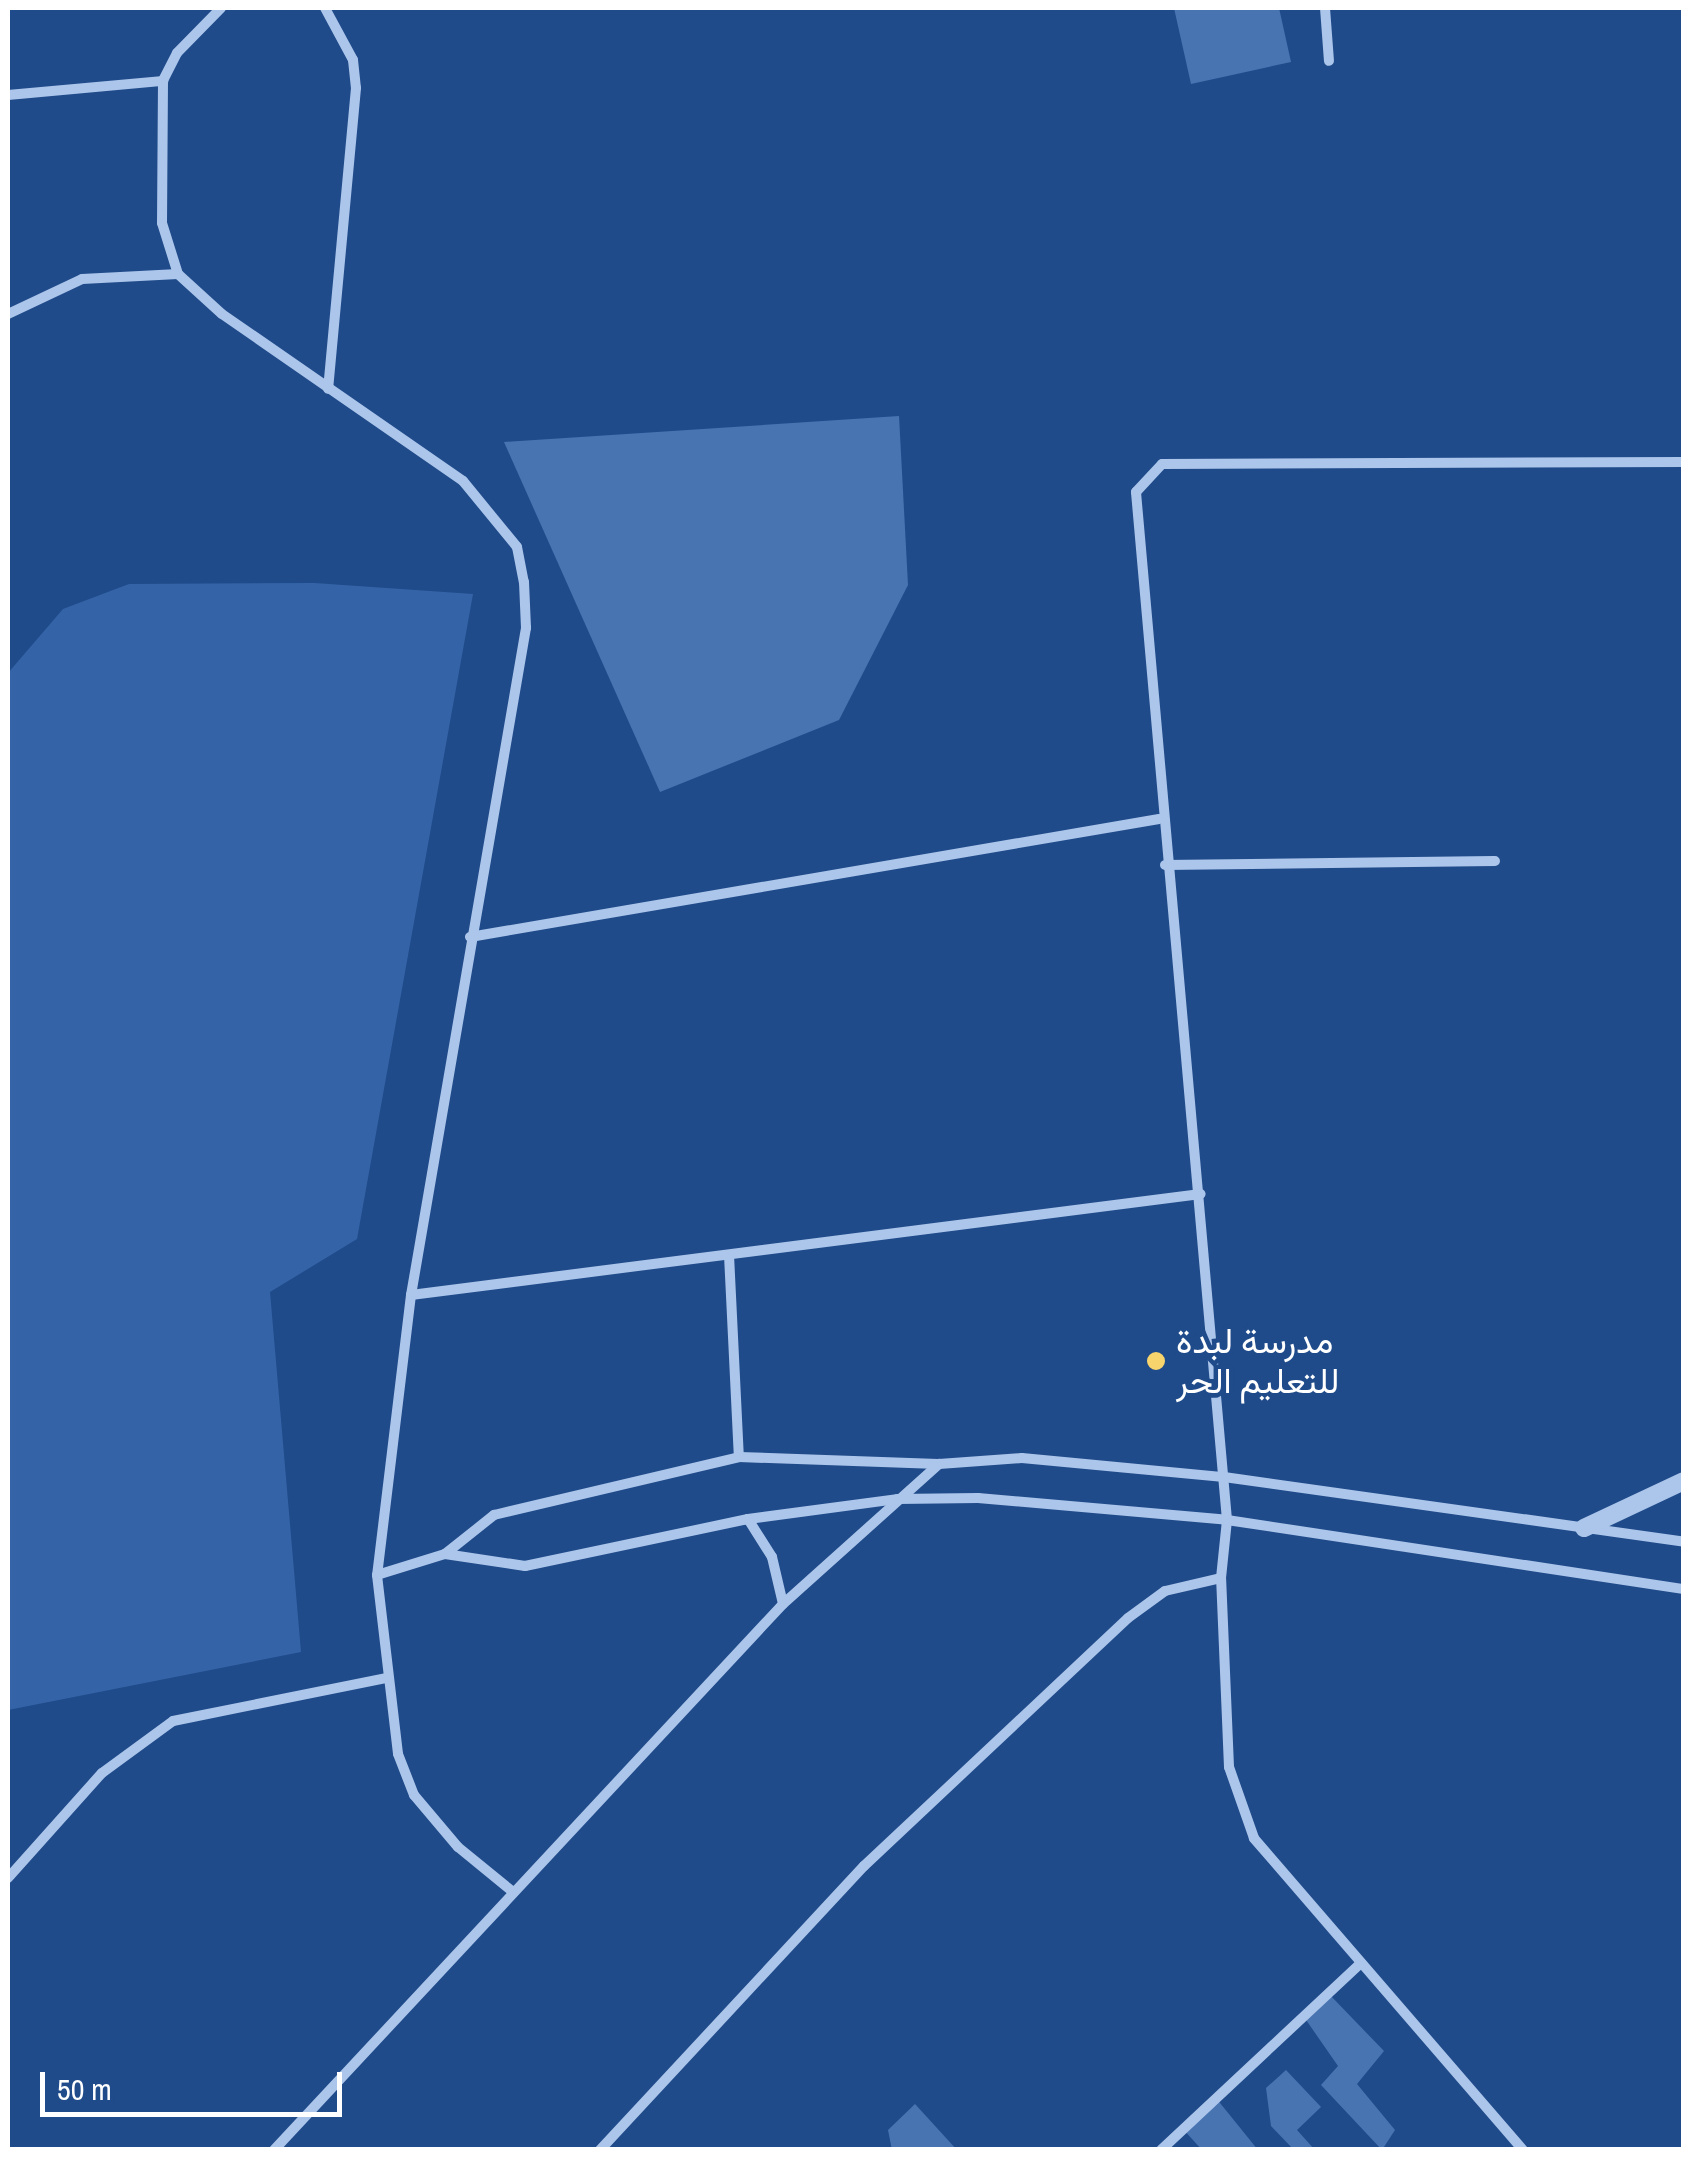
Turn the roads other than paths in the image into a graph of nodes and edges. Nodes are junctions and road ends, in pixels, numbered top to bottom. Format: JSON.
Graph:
{"nodes":[{"id":1,"x":222,"y":8,"type":"edge"},
{"id":2,"x":325,"y":8,"type":"edge"},
{"id":3,"x":1325,"y":8,"type":"edge"},
{"id":4,"x":1329,"y":61,"type":"dead end"},
{"id":5,"x":163,"y":81,"type":"junction"},
{"id":6,"x":8,"y":95,"type":"edge"},
{"id":7,"x":178,"y":274,"type":"junction"},
{"id":8,"x":8,"y":314,"type":"edge"},
{"id":9,"x":328,"y":389,"type":"junction"},
{"id":10,"x":1684,"y":462,"type":"edge"},
{"id":11,"x":1159,"y":819,"type":"junction"},
{"id":12,"x":1496,"y":861,"type":"dead end"},
{"id":13,"x":1165,"y":865,"type":"junction"},
{"id":14,"x":470,"y":937,"type":"junction"},
{"id":15,"x":1201,"y":1194,"type":"junction"},
{"id":16,"x":728,"y":1255,"type":"junction"},
{"id":17,"x":411,"y":1295,"type":"junction"},
{"id":18,"x":739,"y":1457,"type":"junction"},
{"id":19,"x":938,"y":1464,"type":"junction"},
{"id":20,"x":1224,"y":1476,"type":"junction"},
{"id":21,"x":1684,"y":1481,"type":"edge"},
{"id":22,"x":897,"y":1499,"type":"junction"},
{"id":23,"x":748,"y":1518,"type":"junction"},
{"id":24,"x":1227,"y":1520,"type":"junction"},
{"id":25,"x":1584,"y":1528,"type":"junction"},
{"id":26,"x":1684,"y":1542,"type":"edge"},
{"id":27,"x":445,"y":1554,"type":"junction"},
{"id":28,"x":377,"y":1576,"type":"junction"},
{"id":29,"x":1221,"y":1578,"type":"junction"},
{"id":30,"x":1684,"y":1589,"type":"edge"},
{"id":31,"x":783,"y":1604,"type":"junction"},
{"id":32,"x":386,"y":1678,"type":"junction"},
{"id":33,"x":8,"y":1878,"type":"edge"},
{"id":34,"x":513,"y":1892,"type":"junction"},
{"id":35,"x":1361,"y":1963,"type":"junction"},
{"id":36,"x":274,"y":2150,"type":"edge"},
{"id":37,"x":600,"y":2150,"type":"edge"},
{"id":38,"x":1161,"y":2150,"type":"edge"},
{"id":39,"x":1523,"y":2150,"type":"edge"}],
"edges":[{"from":1,"to":5,"type":"street"},
{"from":2,"to":9,"type":"street"},
{"from":3,"to":4,"type":"street"},
{"from":5,"to":6,"type":"street"},
{"from":5,"to":7,"type":"street"},
{"from":7,"to":8,"type":"street"},
{"from":7,"to":9,"type":"street"},
{"from":9,"to":14,"type":"street"},
{"from":10,"to":11,"type":"street"},
{"from":11,"to":13,"type":"street"},
{"from":11,"to":14,"type":"street"},
{"from":12,"to":13,"type":"street"},
{"from":13,"to":15,"type":"street"},
{"from":14,"to":17,"type":"street"},
{"from":15,"to":16,"type":"street"},
{"from":15,"to":20,"type":"street"},
{"from":16,"to":17,"type":"street"},
{"from":16,"to":18,"type":"street"},
{"from":17,"to":28,"type":"street"},
{"from":18,"to":19,"type":"street"},
{"from":18,"to":27,"type":"street"},
{"from":19,"to":20,"type":"street"},
{"from":19,"to":22,"type":"street"},
{"from":20,"to":24,"type":"street"},
{"from":20,"to":25,"type":"street"},
{"from":21,"to":25,"type":"street"},
{"from":22,"to":23,"type":"street"},
{"from":22,"to":24,"type":"street"},
{"from":22,"to":31,"type":"street"},
{"from":23,"to":27,"type":"street"},
{"from":23,"to":31,"type":"street"},
{"from":24,"to":29,"type":"street"},
{"from":24,"to":30,"type":"street"},
{"from":25,"to":26,"type":"street"},
{"from":27,"to":28,"type":"street"},
{"from":28,"to":32,"type":"street"},
{"from":29,"to":35,"type":"street"},
{"from":29,"to":37,"type":"street"},
{"from":31,"to":34,"type":"street"},
{"from":32,"to":33,"type":"street"},
{"from":32,"to":34,"type":"street"},
{"from":34,"to":36,"type":"street"},
{"from":35,"to":38,"type":"street"},
{"from":35,"to":39,"type":"street"}]}
